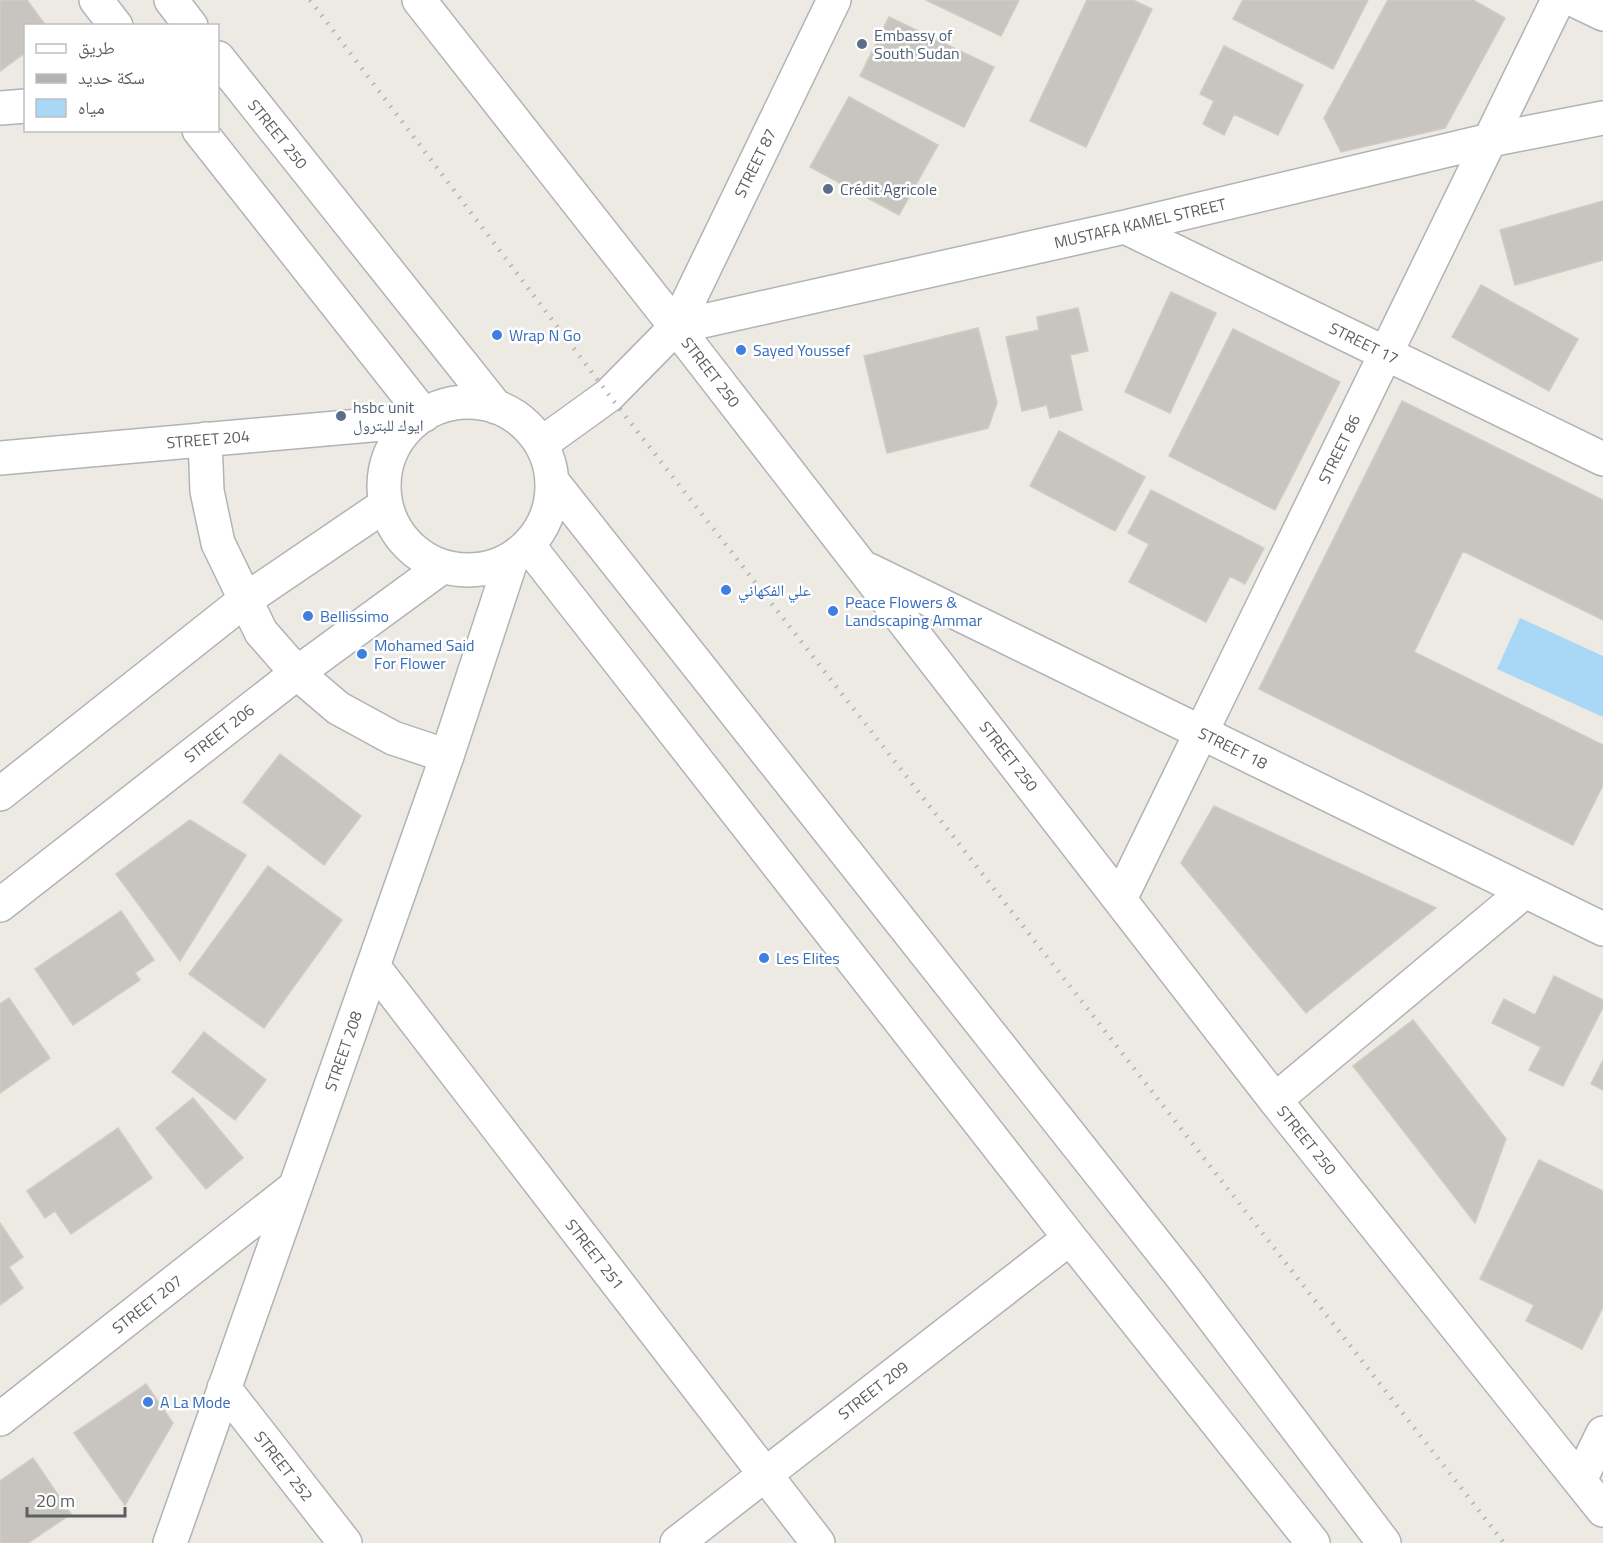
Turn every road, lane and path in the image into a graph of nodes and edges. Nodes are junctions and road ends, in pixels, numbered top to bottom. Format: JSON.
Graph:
{"nodes":[{"id":1,"x":96,"y":0,"type":"edge"},
{"id":2,"x":171,"y":0,"type":"edge"},
{"id":3,"x":419,"y":0,"type":"edge"},
{"id":4,"x":834,"y":0,"type":"edge"},
{"id":5,"x":1558,"y":0,"type":"edge"},
{"id":6,"x":1574,"y":0,"type":"edge"},
{"id":7,"x":1603,"y":14,"type":"edge"},
{"id":8,"x":114,"y":24,"type":"edge"},
{"id":9,"x":189,"y":24,"type":"edge"},
{"id":10,"x":220,"y":66,"type":"edge"},
{"id":11,"x":24,"y":106,"type":"edge"},
{"id":12,"x":0,"y":108,"type":"edge"},
{"id":13,"x":1603,"y":118,"type":"edge"},
{"id":14,"x":202,"y":132,"type":"edge"},
{"id":15,"x":1490,"y":140,"type":"junction"},
{"id":16,"x":1125,"y":227,"type":"junction"},
{"id":17,"x":676,"y":327,"type":"junction"},
{"id":18,"x":1386,"y":354,"type":"junction"},
{"id":19,"x":496,"y":407,"type":"junction"},
{"id":20,"x":420,"y":418,"type":"junction"},
{"id":21,"x":205,"y":440,"type":"junction"},
{"id":22,"x":541,"y":444,"type":"junction"},
{"id":23,"x":0,"y":458,"type":"edge"},
{"id":24,"x":1603,"y":459,"type":"edge"},
{"id":25,"x":552,"y":481,"type":"junction"},
{"id":26,"x":385,"y":505,"type":"junction"},
{"id":27,"x":520,"y":552,"type":"junction"},
{"id":28,"x":442,"y":567,"type":"junction"},
{"id":29,"x":862,"y":567,"type":"junction"},
{"id":30,"x":245,"y":600,"type":"junction"},
{"id":31,"x":297,"y":673,"type":"junction"},
{"id":32,"x":1201,"y":732,"type":"junction"},
{"id":33,"x":447,"y":756,"type":"junction"},
{"id":34,"x":0,"y":794,"type":"edge"},
{"id":35,"x":1525,"y":891,"type":"junction"},
{"id":36,"x":1120,"y":898,"type":"junction"},
{"id":37,"x":0,"y":905,"type":"edge"},
{"id":38,"x":1603,"y":929,"type":"edge"},
{"id":39,"x":373,"y":966,"type":"junction"},
{"id":40,"x":1275,"y":1100,"type":"junction"},
{"id":41,"x":294,"y":1188,"type":"junction"},
{"id":42,"x":1070,"y":1238,"type":"junction"},
{"id":43,"x":224,"y":1388,"type":"junction"},
{"id":44,"x":0,"y":1419,"type":"edge"},
{"id":45,"x":1603,"y":1433,"type":"edge"},
{"id":46,"x":765,"y":1474,"type":"junction"},
{"id":47,"x":1580,"y":1480,"type":"junction"},
{"id":48,"x":1603,"y":1510,"type":"edge"},
{"id":49,"x":170,"y":1543,"type":"edge"},
{"id":50,"x":345,"y":1543,"type":"edge"},
{"id":51,"x":677,"y":1543,"type":"edge"},
{"id":52,"x":818,"y":1543,"type":"edge"},
{"id":53,"x":1312,"y":1543,"type":"edge"},
{"id":54,"x":1384,"y":1543,"type":"edge"}],
"edges":[{"from":1,"to":8,"type":"street"},
{"from":2,"to":9,"type":"street"},
{"from":3,"to":17,"type":"street","name":"STREET 250"},
{"from":4,"to":17,"type":"street","name":"STREET 87"},
{"from":5,"to":15,"type":"street","name":"STREET 86"},
{"from":6,"to":7,"type":"street"},
{"from":10,"to":19,"type":"street","name":"STREET 250"},
{"from":11,"to":12,"type":"street"},
{"from":13,"to":15,"type":"street","name":"MUSTAFA KAMEL STREET"},
{"from":14,"to":20,"type":"street"},
{"from":15,"to":16,"type":"street","name":"MUSTAFA KAMEL STREET"},
{"from":15,"to":18,"type":"street","name":"STREET 86"},
{"from":16,"to":17,"type":"street","name":"MUSTAFA KAMEL STREET"},
{"from":16,"to":18,"type":"street","name":"STREET 17"},
{"from":17,"to":22,"type":"street"},
{"from":17,"to":29,"type":"street","name":"STREET 250"},
{"from":18,"to":24,"type":"street","name":"STREET 17"},
{"from":18,"to":32,"type":"street","name":"STREET 86"},
{"from":19,"to":20,"type":"street"},
{"from":19,"to":22,"type":"street"},
{"from":20,"to":21,"type":"street","name":"STREET 204"},
{"from":20,"to":26,"type":"street"},
{"from":21,"to":23,"type":"street","name":"STREET 204"},
{"from":21,"to":30,"type":"street"},
{"from":22,"to":25,"type":"street"},
{"from":25,"to":27,"type":"street"},
{"from":25,"to":54,"type":"street"},
{"from":26,"to":28,"type":"street"},
{"from":26,"to":30,"type":"street"},
{"from":27,"to":28,"type":"street"},
{"from":27,"to":33,"type":"street","name":"STREET 208"},
{"from":27,"to":42,"type":"street"},
{"from":28,"to":31,"type":"street","name":"STREET 206"},
{"from":29,"to":32,"type":"street","name":"STREET 18"},
{"from":29,"to":36,"type":"street","name":"STREET 250"},
{"from":30,"to":31,"type":"street"},
{"from":30,"to":34,"type":"street"},
{"from":31,"to":33,"type":"street"},
{"from":31,"to":37,"type":"street","name":"STREET 206"},
{"from":32,"to":35,"type":"street","name":"STREET 18"},
{"from":32,"to":36,"type":"street","name":"STREET 86"},
{"from":33,"to":39,"type":"street","name":"STREET 208"},
{"from":35,"to":38,"type":"street","name":"STREET 18"},
{"from":35,"to":40,"type":"street"},
{"from":36,"to":40,"type":"street","name":"STREET 250"},
{"from":39,"to":41,"type":"street","name":"STREET 208"},
{"from":39,"to":46,"type":"street","name":"STREET 251"},
{"from":40,"to":47,"type":"street","name":"STREET 250"},
{"from":41,"to":43,"type":"street","name":"STREET 208"},
{"from":41,"to":44,"type":"street","name":"STREET 207"},
{"from":42,"to":46,"type":"street","name":"STREET 209"},
{"from":42,"to":53,"type":"street"},
{"from":43,"to":49,"type":"street","name":"STREET 208"},
{"from":43,"to":50,"type":"street","name":"STREET 252"},
{"from":45,"to":47,"type":"street"},
{"from":46,"to":51,"type":"street","name":"STREET 209"},
{"from":46,"to":52,"type":"street","name":"STREET 251"},
{"from":47,"to":48,"type":"street","name":"STREET 250"}]}
